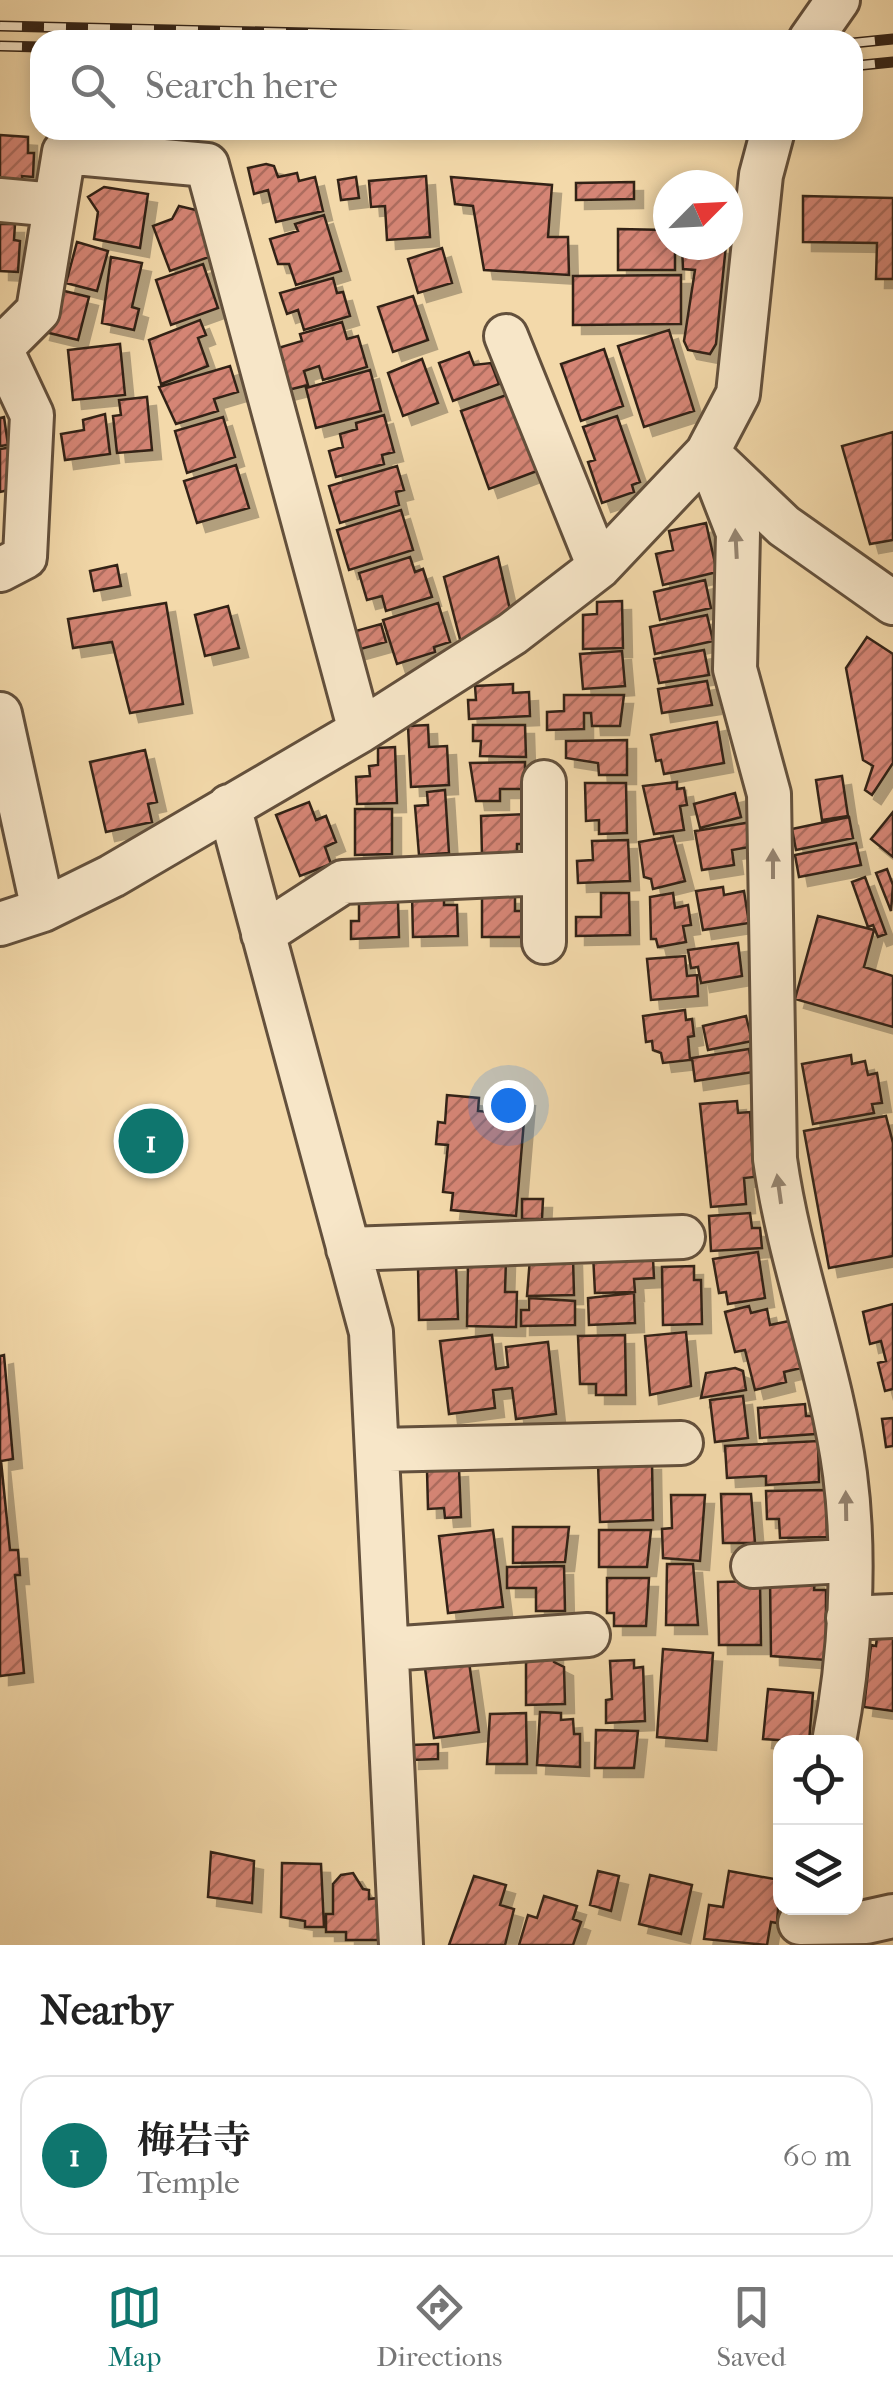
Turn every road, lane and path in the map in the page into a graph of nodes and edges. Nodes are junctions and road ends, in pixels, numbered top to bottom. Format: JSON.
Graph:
{"nodes":[{"id":1,"x":838,"y":0,"type":"edge"},
{"id":2,"x":817,"y":30,"type":"edge"},
{"id":3,"x":770,"y":140,"type":"edge"},
{"id":4,"x":0,"y":200,"type":"edge"},
{"id":5,"x":56,"y":205,"type":"junction"},
{"id":6,"x":506,"y":336,"type":"dead end"},
{"id":7,"x":1,"y":349,"type":"edge"},
{"id":8,"x":708,"y":453,"type":"junction"},
{"id":9,"x":599,"y":566,"type":"junction"},
{"id":10,"x":0,"y":570,"type":"edge"},
{"id":11,"x":893,"y":603,"type":"edge"},
{"id":12,"x":0,"y":714,"type":"edge"},
{"id":13,"x":360,"y":730,"type":"junction"},
{"id":14,"x":544,"y":782,"type":"dead end"},
{"id":15,"x":229,"y":806,"type":"junction"},
{"id":16,"x":544,"y":873,"type":"junction"},
{"id":17,"x":43,"y":910,"type":"junction"},
{"id":18,"x":0,"y":924,"type":"edge"},
{"id":19,"x":263,"y":934,"type":"junction"},
{"id":20,"x":544,"y":942,"type":"dead end"},
{"id":21,"x":683,"y":1237,"type":"dead end"},
{"id":22,"x":348,"y":1249,"type":"junction"},
{"id":23,"x":681,"y":1443,"type":"dead end"},
{"id":24,"x":378,"y":1450,"type":"junction"},
{"id":25,"x":847,"y":1561,"type":"junction"},
{"id":26,"x":754,"y":1566,"type":"dead end"},
{"id":27,"x":893,"y":1616,"type":"edge"},
{"id":28,"x":848,"y":1618,"type":"junction"},
{"id":29,"x":588,"y":1636,"type":"dead end"},
{"id":30,"x":387,"y":1649,"type":"junction"},
{"id":31,"x":835,"y":1735,"type":"edge"},
{"id":32,"x":893,"y":1916,"type":"edge"},
{"id":33,"x":799,"y":1925,"type":"edge"},
{"id":34,"x":401,"y":1945,"type":"edge"}],
"edges":[{"from":1,"to":2,"type":"street"},
{"from":3,"to":8,"type":"street"},
{"from":4,"to":5,"type":"street"},
{"from":5,"to":7,"type":"street"},
{"from":5,"to":13,"type":"street"},
{"from":6,"to":9,"type":"street"},
{"from":7,"to":10,"type":"street"},
{"from":8,"to":9,"type":"street"},
{"from":8,"to":11,"type":"street"},
{"from":25,"to":8,"type":"street","one_way":true},
{"from":9,"to":13,"type":"street"},
{"from":12,"to":17,"type":"street"},
{"from":13,"to":15,"type":"street"},
{"from":14,"to":16,"type":"street"},
{"from":15,"to":17,"type":"street"},
{"from":15,"to":19,"type":"street"},
{"from":16,"to":19,"type":"street"},
{"from":16,"to":20,"type":"street"},
{"from":17,"to":18,"type":"street"},
{"from":19,"to":22,"type":"street"},
{"from":21,"to":22,"type":"street"},
{"from":22,"to":24,"type":"street"},
{"from":23,"to":24,"type":"street"},
{"from":24,"to":30,"type":"street"},
{"from":25,"to":26,"type":"street"},
{"from":25,"to":28,"type":"street"},
{"from":27,"to":28,"type":"street"},
{"from":28,"to":31,"type":"street"},
{"from":29,"to":30,"type":"street"},
{"from":30,"to":34,"type":"street"},
{"from":32,"to":33,"type":"street"}]}
